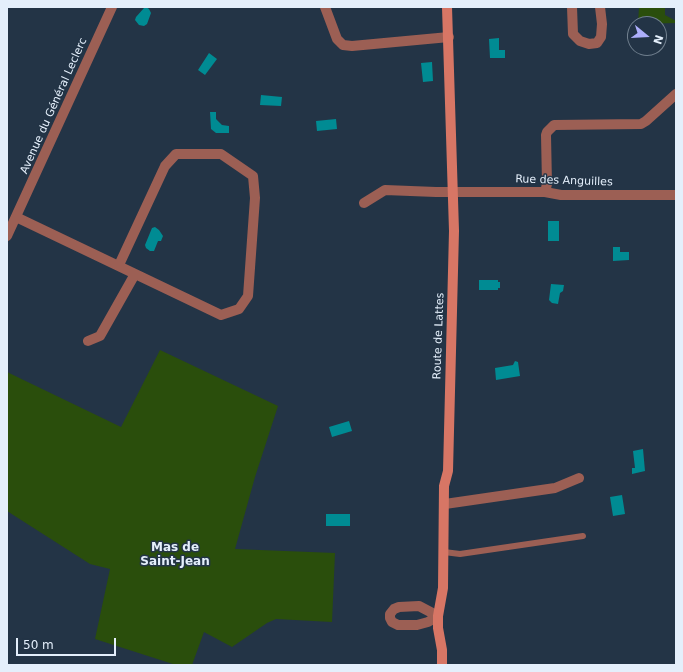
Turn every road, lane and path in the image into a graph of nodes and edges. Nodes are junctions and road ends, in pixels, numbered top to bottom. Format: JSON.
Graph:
{"nodes":[{"id":1,"x":112,"y":7,"type":"edge"},
{"id":2,"x":325,"y":7,"type":"edge"},
{"id":3,"x":447,"y":7,"type":"edge"},
{"id":4,"x":572,"y":7,"type":"edge"},
{"id":5,"x":600,"y":7,"type":"edge"},
{"id":6,"x":449,"y":37,"type":"junction"},
{"id":7,"x":676,"y":94,"type":"edge"},
{"id":8,"x":452,"y":192,"type":"junction"},
{"id":9,"x":544,"y":192,"type":"junction"},
{"id":10,"x":676,"y":195,"type":"edge"},
{"id":11,"x":364,"y":203,"type":"dead end"},
{"id":12,"x":16,"y":217,"type":"junction"},
{"id":13,"x":7,"y":236,"type":"edge"},
{"id":14,"x":119,"y":265,"type":"junction"},
{"id":15,"x":135,"y":274,"type":"junction"},
{"id":16,"x":88,"y":341,"type":"dead end"},
{"id":17,"x":579,"y":478,"type":"dead end"},
{"id":18,"x":445,"y":504,"type":"junction"},
{"id":19,"x":583,"y":536,"type":"dead end"},
{"id":20,"x":444,"y":552,"type":"junction"},
{"id":21,"x":442,"y":665,"type":"edge"}],
"edges":[{"from":1,"to":12,"type":"street","name":"Avenue du Général Leclerc"},
{"from":2,"to":6,"type":"street"},
{"from":3,"to":6,"type":"street","name":"Route de Lattes"},
{"from":4,"to":5,"type":"street"},
{"from":6,"to":8,"type":"street","name":"Route de Lattes"},
{"from":7,"to":9,"type":"street"},
{"from":8,"to":9,"type":"street","name":"Rue des Anguilles"},
{"from":8,"to":11,"type":"street","name":"Rue des Anguilles"},
{"from":8,"to":18,"type":"street","name":"Route de Lattes"},
{"from":9,"to":10,"type":"street","name":"Rue des Anguilles"},
{"from":12,"to":13,"type":"street","name":"Avenue du Général Leclerc"},
{"from":12,"to":14,"type":"street"},
{"from":14,"to":15,"type":"street"},
{"from":14,"to":15,"type":"street"},
{"from":15,"to":16,"type":"street"},
{"from":17,"to":18,"type":"street"},
{"from":18,"to":20,"type":"street","name":"Route de Lattes"},
{"from":19,"to":20,"type":"lane"},
{"from":20,"to":21,"type":"street","name":"Route de Lattes"}]}
